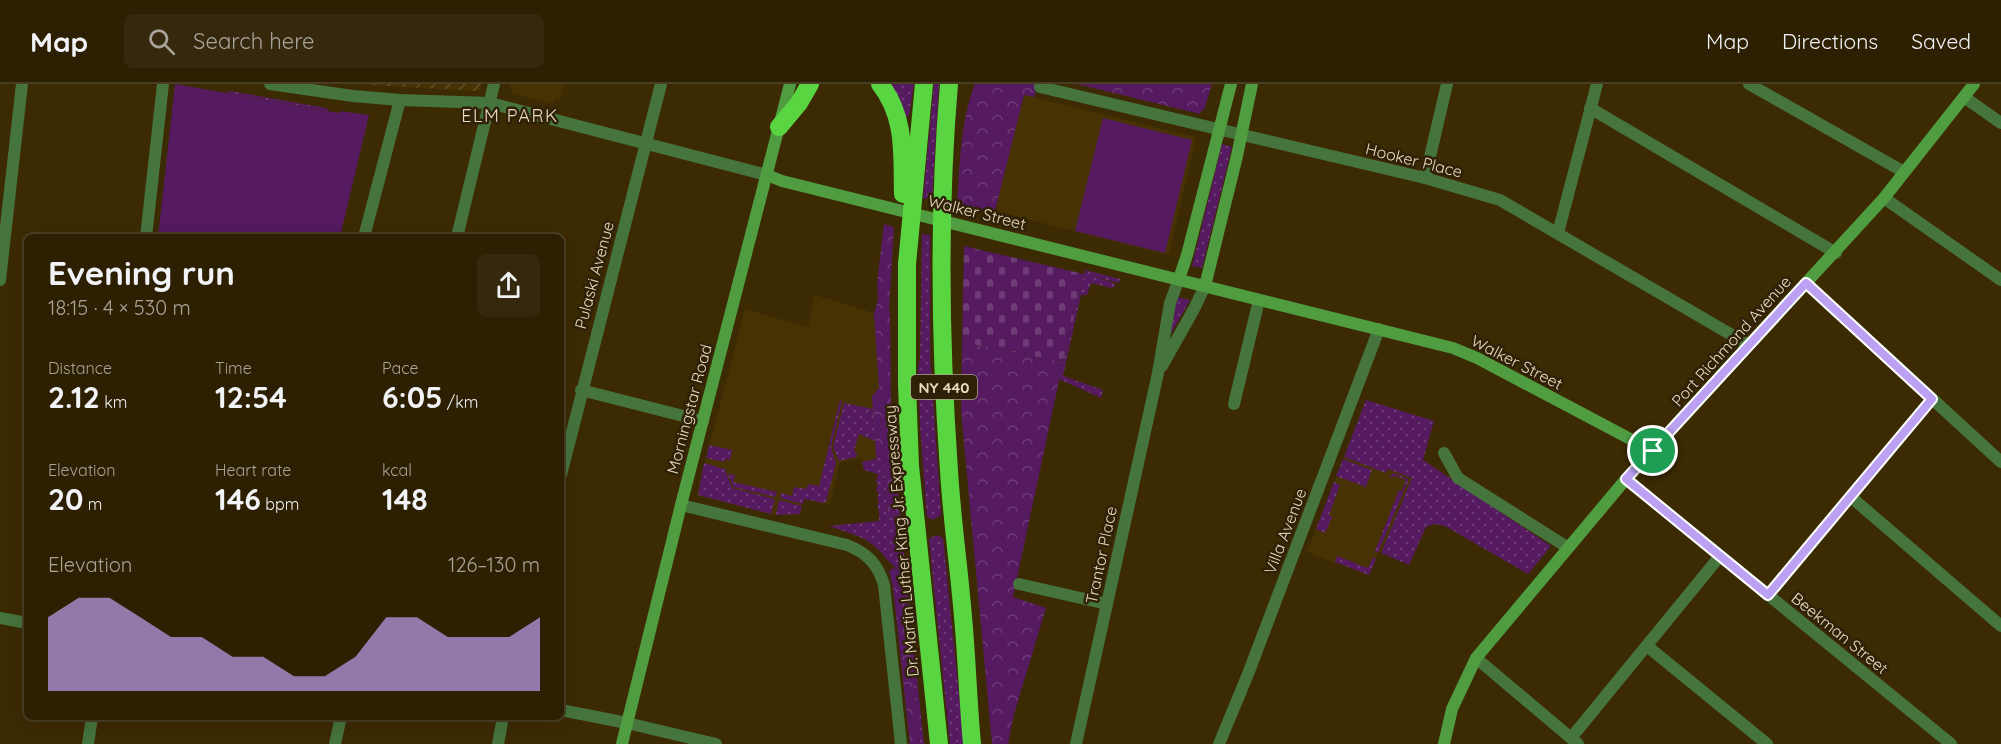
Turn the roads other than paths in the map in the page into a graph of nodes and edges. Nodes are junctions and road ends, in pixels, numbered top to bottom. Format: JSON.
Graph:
{"nodes":[{"id":1,"x":22,"y":84,"type":"edge"},
{"id":2,"x":163,"y":84,"type":"edge"},
{"id":3,"x":270,"y":84,"type":"edge"},
{"id":4,"x":494,"y":84,"type":"edge"},
{"id":5,"x":661,"y":84,"type":"edge"},
{"id":6,"x":790,"y":84,"type":"edge"},
{"id":7,"x":810,"y":84,"type":"edge"},
{"id":8,"x":880,"y":84,"type":"edge"},
{"id":9,"x":924,"y":84,"type":"edge"},
{"id":10,"x":949,"y":84,"type":"edge"},
{"id":11,"x":962,"y":84,"type":"edge"},
{"id":12,"x":1231,"y":84,"type":"edge"},
{"id":13,"x":1252,"y":84,"type":"edge"},
{"id":14,"x":1447,"y":84,"type":"edge"},
{"id":15,"x":1597,"y":84,"type":"edge"},
{"id":16,"x":1749,"y":84,"type":"edge"},
{"id":17,"x":1974,"y":84,"type":"edge"},
{"id":18,"x":1040,"y":87,"type":"dead end"},
{"id":19,"x":1964,"y":97,"type":"junction"},
{"id":20,"x":400,"y":100,"type":"junction"},
{"id":21,"x":490,"y":103,"type":"junction"},
{"id":22,"x":1590,"y":108,"type":"junction"},
{"id":23,"x":2001,"y":123,"type":"edge"},
{"id":24,"x":779,"y":127,"type":"junction"},
{"id":25,"x":1219,"y":129,"type":"junction"},
{"id":26,"x":1241,"y":134,"type":"junction"},
{"id":27,"x":646,"y":142,"type":"junction"},
{"id":28,"x":944,"y":155,"type":"junction"},
{"id":29,"x":1904,"y":172,"type":"junction"},
{"id":30,"x":767,"y":175,"type":"junction"},
{"id":31,"x":1425,"y":178,"type":"junction"},
{"id":32,"x":1884,"y":198,"type":"junction"},
{"id":33,"x":1558,"y":233,"type":"junction"},
{"id":34,"x":146,"y":234,"type":"edge"},
{"id":35,"x":365,"y":234,"type":"edge"},
{"id":36,"x":458,"y":234,"type":"edge"},
{"id":37,"x":1836,"y":253,"type":"junction"},
{"id":38,"x":907,"y":264,"type":"junction"},
{"id":39,"x":1179,"y":279,"type":"junction"},
{"id":40,"x":0,"y":280,"type":"edge"},
{"id":41,"x":2001,"y":280,"type":"edge"},
{"id":42,"x":1806,"y":283,"type":"junction"},
{"id":43,"x":1204,"y":286,"type":"junction"},
{"id":44,"x":1259,"y":300,"type":"junction"},
{"id":45,"x":1379,"y":329,"type":"junction"},
{"id":46,"x":1749,"y":345,"type":"junction"},
{"id":47,"x":1158,"y":373,"type":"junction"},
{"id":48,"x":581,"y":390,"type":"junction"},
{"id":49,"x":1932,"y":399,"type":"junction"},
{"id":50,"x":1234,"y":404,"type":"dead end"},
{"id":51,"x":703,"y":421,"type":"junction"},
{"id":52,"x":1653,"y":451,"type":"junction"},
{"id":53,"x":1444,"y":453,"type":"dead end"},
{"id":54,"x":564,"y":462,"type":"edge"},
{"id":55,"x":2001,"y":462,"type":"edge"},
{"id":56,"x":1626,"y":479,"type":"junction"},
{"id":57,"x":1851,"y":497,"type":"junction"},
{"id":58,"x":681,"y":505,"type":"junction"},
{"id":59,"x":1567,"y":547,"type":"junction"},
{"id":60,"x":1720,"y":556,"type":"junction"},
{"id":61,"x":1019,"y":584,"type":"dead end"},
{"id":62,"x":1768,"y":595,"type":"junction"},
{"id":63,"x":1107,"y":604,"type":"junction"},
{"id":64,"x":0,"y":618,"type":"edge"},
{"id":65,"x":963,"y":618,"type":"junction"},
{"id":66,"x":24,"y":622,"type":"edge"},
{"id":67,"x":2001,"y":626,"type":"edge"},
{"id":68,"x":1647,"y":646,"type":"junction"},
{"id":69,"x":1476,"y":658,"type":"junction"},
{"id":70,"x":564,"y":712,"type":"edge"},
{"id":71,"x":92,"y":720,"type":"edge"},
{"id":72,"x":340,"y":720,"type":"edge"},
{"id":73,"x":502,"y":720,"type":"edge"},
{"id":74,"x":627,"y":723,"type":"junction"},
{"id":75,"x":1574,"y":741,"type":"edge"},
{"id":76,"x":88,"y":744,"type":"edge"},
{"id":77,"x":335,"y":744,"type":"edge"},
{"id":78,"x":498,"y":744,"type":"edge"},
{"id":79,"x":622,"y":744,"type":"edge"},
{"id":80,"x":716,"y":744,"type":"edge"},
{"id":81,"x":901,"y":744,"type":"edge"},
{"id":82,"x":939,"y":744,"type":"edge"},
{"id":83,"x":972,"y":744,"type":"edge"},
{"id":84,"x":983,"y":744,"type":"edge"},
{"id":85,"x":1076,"y":744,"type":"edge"},
{"id":86,"x":1219,"y":744,"type":"edge"},
{"id":87,"x":1444,"y":744,"type":"edge"},
{"id":88,"x":1767,"y":744,"type":"edge"},
{"id":89,"x":1951,"y":744,"type":"edge"}],
"edges":[{"from":1,"to":40,"type":"street"},
{"from":2,"to":34,"type":"street"},
{"from":3,"to":20,"type":"street","name":"Walker Street"},
{"from":4,"to":21,"type":"street"},
{"from":5,"to":27,"type":"street","name":"Pulaski Avenue"},
{"from":6,"to":24,"type":"main road","name":"Morningstar Road"},
{"from":7,"to":24,"type":"highway"},
{"from":8,"to":38,"type":"highway"},
{"from":9,"to":38,"type":"highway","name":"Dr. Martin Luther King Jr. Expressway","number":"NY 440"},
{"from":10,"to":28,"type":"highway","number":"NY 440"},
{"from":11,"to":28,"type":"highway"},
{"from":12,"to":25,"type":"main road","name":"Trantor Place"},
{"from":13,"to":26,"type":"main road","name":"Trantor Place"},
{"from":14,"to":31,"type":"street"},
{"from":15,"to":22,"type":"street"},
{"from":16,"to":29,"type":"street"},
{"from":17,"to":19,"type":"main road","name":"Port Richmond Avenue"},
{"from":18,"to":25,"type":"street","name":"Hooker Place"},
{"from":19,"to":23,"type":"street"},
{"from":19,"to":29,"type":"main road","name":"Port Richmond Avenue"},
{"from":20,"to":21,"type":"street","name":"Walker Street"},
{"from":20,"to":35,"type":"street"},
{"from":21,"to":27,"type":"street","name":"Walker Street"},
{"from":21,"to":36,"type":"street"},
{"from":22,"to":33,"type":"street"},
{"from":22,"to":37,"type":"street"},
{"from":24,"to":30,"type":"main road","name":"Morningstar Road"},
{"from":25,"to":26,"type":"street","name":"Hooker Place"},
{"from":25,"to":39,"type":"main road","name":"Trantor Place"},
{"from":26,"to":31,"type":"street","name":"Hooker Place"},
{"from":26,"to":43,"type":"main road","name":"Trantor Place"},
{"from":27,"to":30,"type":"street","name":"Walker Street"},
{"from":27,"to":48,"type":"street","name":"Pulaski Avenue"},
{"from":28,"to":65,"type":"highway","number":"NY 440"},
{"from":29,"to":32,"type":"main road","name":"Port Richmond Avenue"},
{"from":30,"to":39,"type":"main road","name":"Walker Street"},
{"from":30,"to":51,"type":"main road","name":"Morningstar Road"},
{"from":31,"to":33,"type":"street","name":"Hooker Place"},
{"from":32,"to":37,"type":"main road","name":"Port Richmond Avenue"},
{"from":32,"to":41,"type":"street"},
{"from":33,"to":46,"type":"street","name":"Hooker Place"},
{"from":37,"to":42,"type":"main road","name":"Port Richmond Avenue"},
{"from":38,"to":82,"type":"highway","name":"Dr. Martin Luther King Jr. Expressway","number":"NY 440"},
{"from":39,"to":43,"type":"main road","name":"Walker Street"},
{"from":39,"to":47,"type":"street","name":"Trantor Place"},
{"from":42,"to":46,"type":"main road","name":"Port Richmond Avenue"},
{"from":42,"to":49,"type":"street"},
{"from":43,"to":44,"type":"main road","name":"Walker Street"},
{"from":43,"to":47,"type":"street","name":"Trantor Place"},
{"from":44,"to":45,"type":"main road","name":"Walker Street"},
{"from":44,"to":50,"type":"street"},
{"from":45,"to":52,"type":"main road","name":"Walker Street"},
{"from":45,"to":86,"type":"street","name":"Villa Avenue"},
{"from":46,"to":52,"type":"main road","name":"Port Richmond Avenue"},
{"from":47,"to":63,"type":"street","name":"Trantor Place"},
{"from":48,"to":51,"type":"street"},
{"from":48,"to":54,"type":"street","name":"Pulaski Avenue"},
{"from":49,"to":55,"type":"street"},
{"from":49,"to":57,"type":"street"},
{"from":51,"to":58,"type":"main road","name":"Morningstar Road"},
{"from":52,"to":56,"type":"main road","name":"Port Richmond Avenue"},
{"from":53,"to":59,"type":"street"},
{"from":56,"to":59,"type":"main road","name":"Port Richmond Avenue"},
{"from":56,"to":60,"type":"street","name":"Beekman Street"},
{"from":57,"to":62,"type":"street"},
{"from":57,"to":67,"type":"street"},
{"from":58,"to":74,"type":"main road","name":"Morningstar Road"},
{"from":58,"to":81,"type":"street"},
{"from":59,"to":69,"type":"main road","name":"Port Richmond Avenue"},
{"from":60,"to":62,"type":"street","name":"Beekman Street"},
{"from":60,"to":68,"type":"street"},
{"from":61,"to":63,"type":"street"},
{"from":62,"to":89,"type":"street","name":"Beekman Street"},
{"from":63,"to":85,"type":"street","name":"Trantor Place"},
{"from":64,"to":66,"type":"street"},
{"from":65,"to":83,"type":"highway","number":"NY 440"},
{"from":65,"to":84,"type":"highway"},
{"from":68,"to":75,"type":"street"},
{"from":68,"to":88,"type":"street"},
{"from":69,"to":75,"type":"street"},
{"from":69,"to":87,"type":"main road","name":"Port Richmond Avenue"},
{"from":70,"to":74,"type":"street"},
{"from":71,"to":76,"type":"street"},
{"from":72,"to":77,"type":"street"},
{"from":73,"to":78,"type":"street"},
{"from":74,"to":79,"type":"main road","name":"Morningstar Road"},
{"from":74,"to":80,"type":"street"}]}
